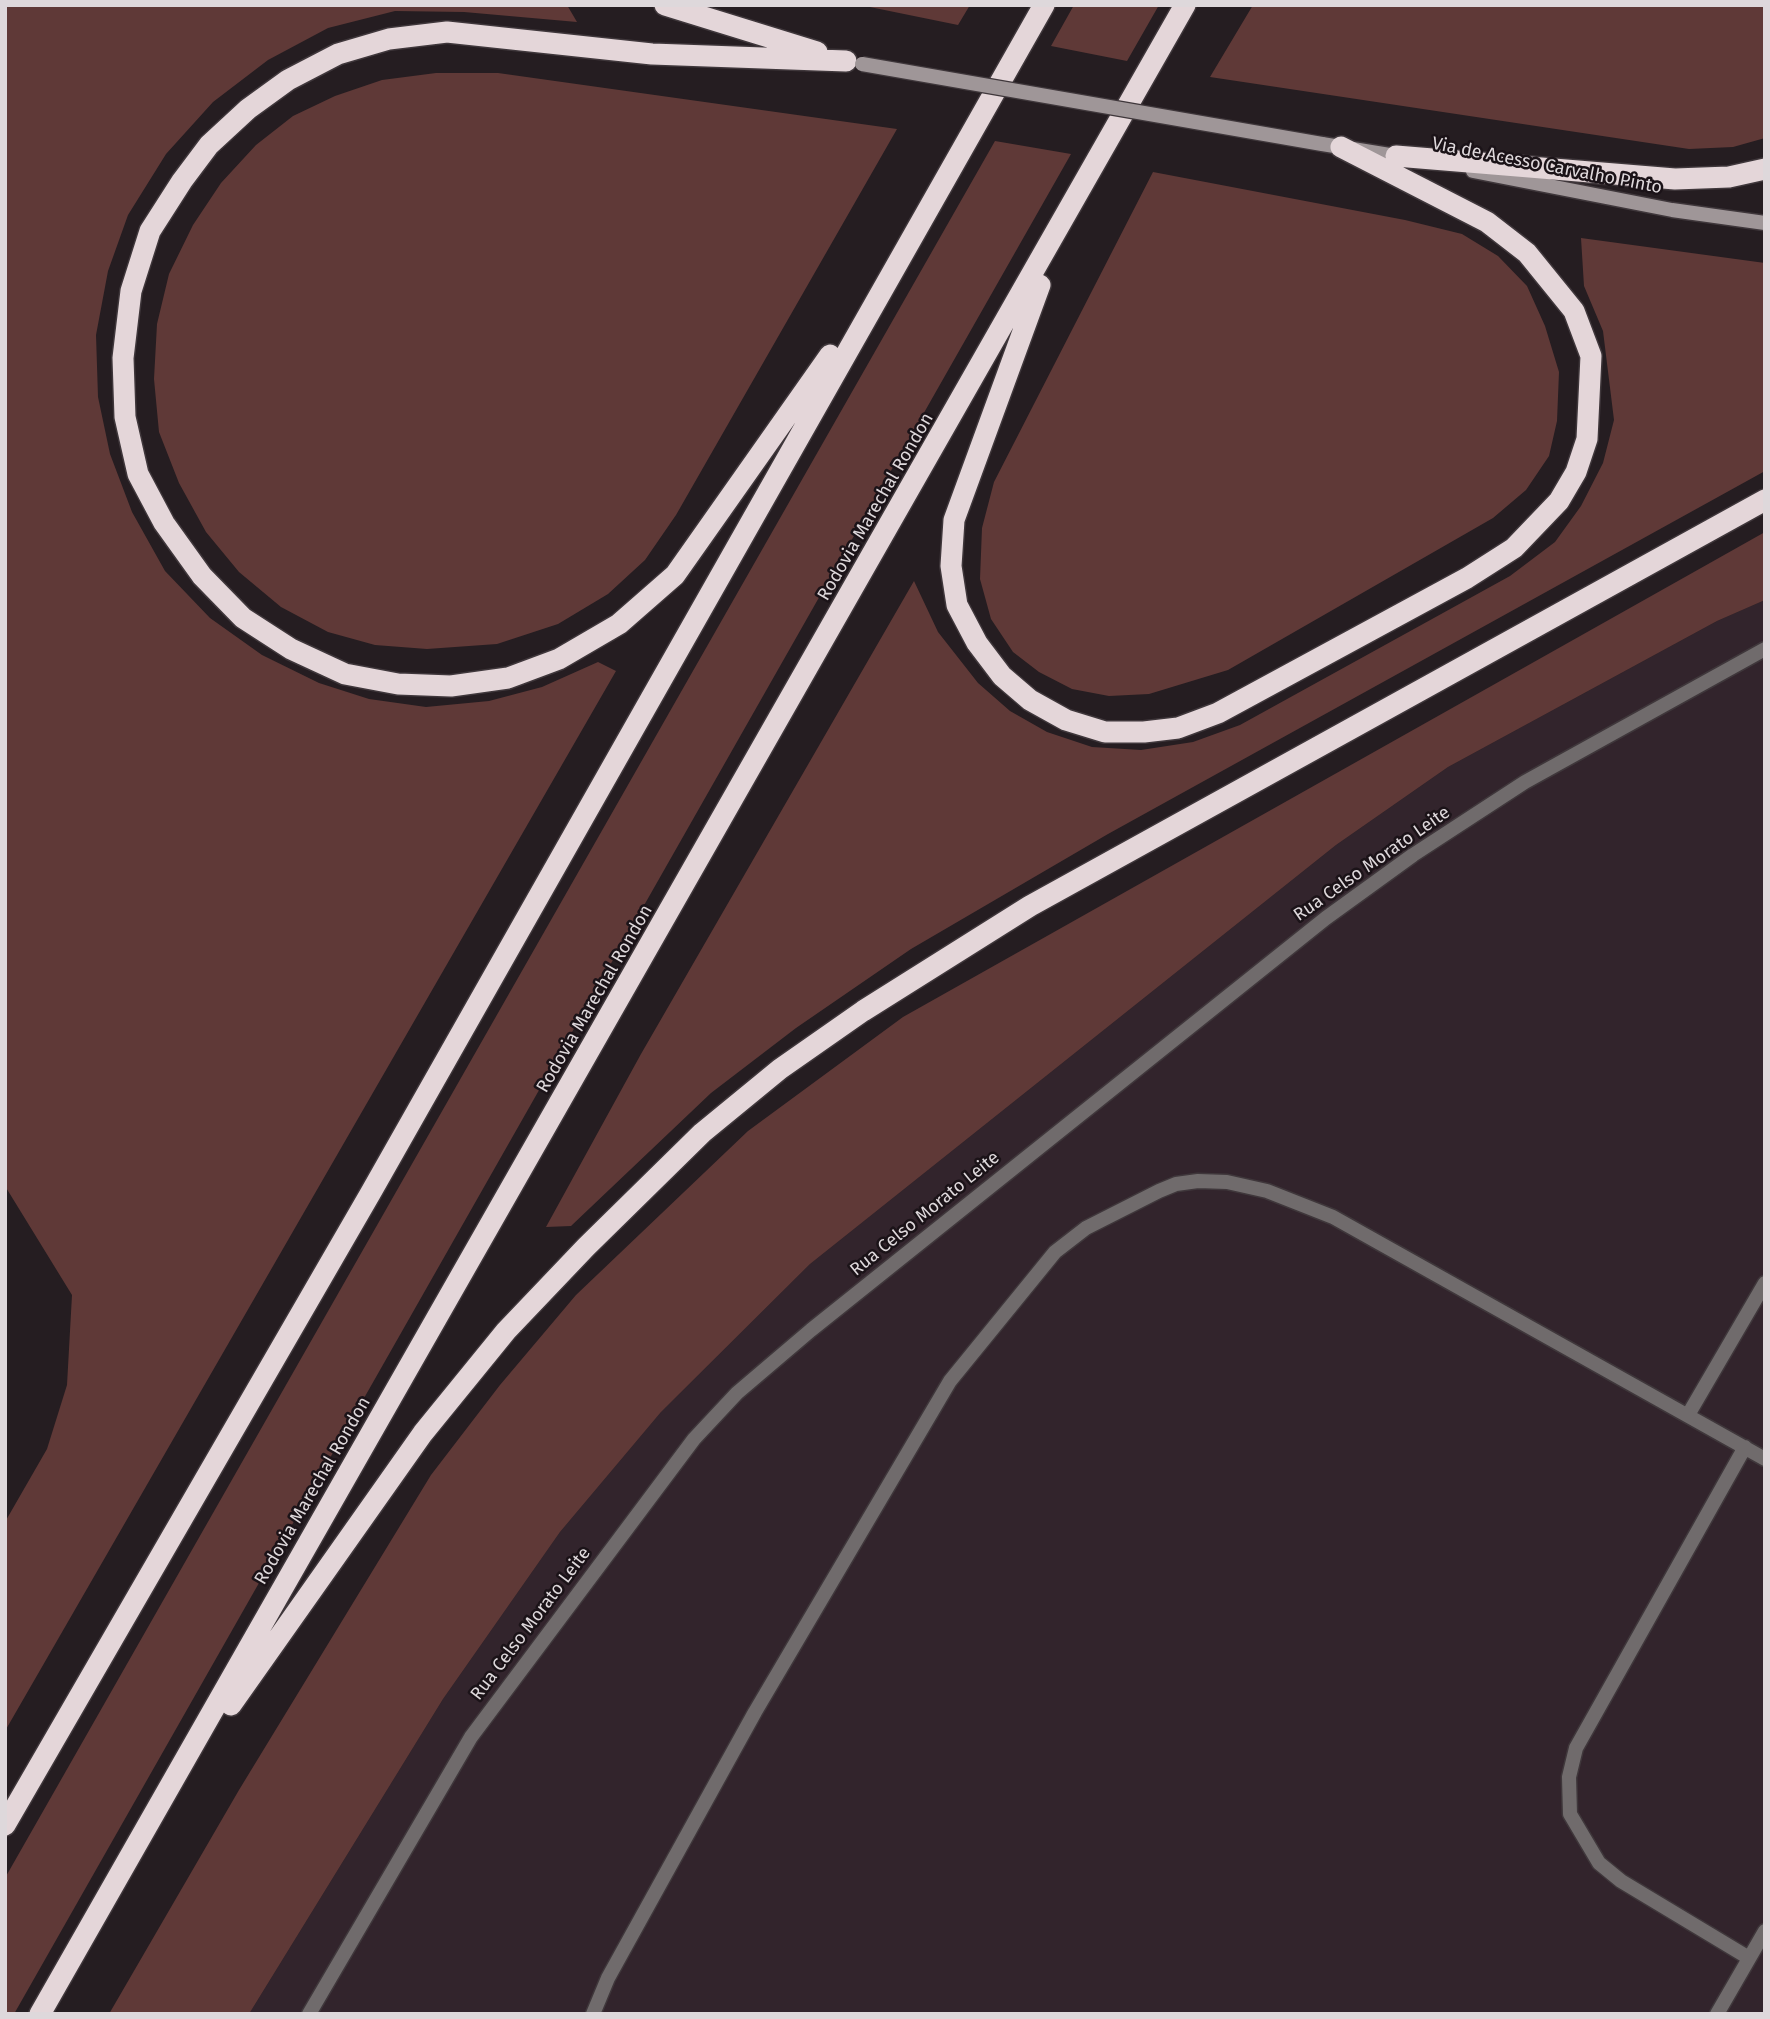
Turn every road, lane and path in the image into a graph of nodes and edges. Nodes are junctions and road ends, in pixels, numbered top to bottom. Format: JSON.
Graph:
{"nodes":[{"id":1,"x":665,"y":5,"type":"edge"},
{"id":2,"x":1042,"y":5,"type":"edge"},
{"id":3,"x":1185,"y":5,"type":"edge"},
{"id":4,"x":854,"y":63,"type":"junction"},
{"id":5,"x":1332,"y":145,"type":"junction"},
{"id":6,"x":1396,"y":156,"type":"junction"},
{"id":7,"x":1765,"y":169,"type":"edge"},
{"id":8,"x":1765,"y":223,"type":"edge"},
{"id":9,"x":1061,"y":227,"type":"junction"},
{"id":10,"x":897,"y":260,"type":"junction"},
{"id":11,"x":1765,"y":500,"type":"edge"},
{"id":12,"x":1765,"y":649,"type":"edge"},
{"id":13,"x":1765,"y":1283,"type":"edge"},
{"id":14,"x":1688,"y":1415,"type":"junction"},
{"id":15,"x":1745,"y":1447,"type":"junction"},
{"id":16,"x":1765,"y":1459,"type":"edge"},
{"id":17,"x":158,"y":1809,"type":"junction"},
{"id":18,"x":5,"y":1825,"type":"edge"},
{"id":19,"x":1765,"y":1931,"type":"edge"},
{"id":20,"x":1749,"y":1958,"type":"junction"},
{"id":21,"x":40,"y":2014,"type":"edge"},
{"id":22,"x":309,"y":2014,"type":"edge"},
{"id":23,"x":593,"y":2014,"type":"edge"},
{"id":24,"x":1717,"y":2014,"type":"edge"}],
"edges":[{"from":1,"to":4,"type":"highway"},
{"from":2,"to":10,"type":"highway"},
{"from":3,"to":9,"type":"highway","name":"Rodovia Marechal Rondon"},
{"from":4,"to":5,"type":"main road","name":"Via de Acesso Carvalho Pinto","bridge":true},
{"from":4,"to":10,"type":"highway"},
{"from":5,"to":6,"type":"main road","name":"Via de Acesso Carvalho Pinto"},
{"from":5,"to":9,"type":"highway"},
{"from":6,"to":7,"type":"highway"},
{"from":6,"to":8,"type":"main road","name":"Via de Acesso Carvalho Pinto"},
{"from":9,"to":17,"type":"highway","name":"Rodovia Marechal Rondon"},
{"from":10,"to":18,"type":"highway"},
{"from":11,"to":17,"type":"highway"},
{"from":12,"to":22,"type":"lane","name":"Rua Celso Morato Leite"},
{"from":13,"to":14,"type":"lane"},
{"from":14,"to":15,"type":"lane"},
{"from":14,"to":23,"type":"lane"},
{"from":15,"to":16,"type":"lane"},
{"from":15,"to":20,"type":"lane"},
{"from":17,"to":21,"type":"highway","name":"Rodovia Marechal Rondon"},
{"from":19,"to":20,"type":"lane"},
{"from":20,"to":24,"type":"lane"}]}
